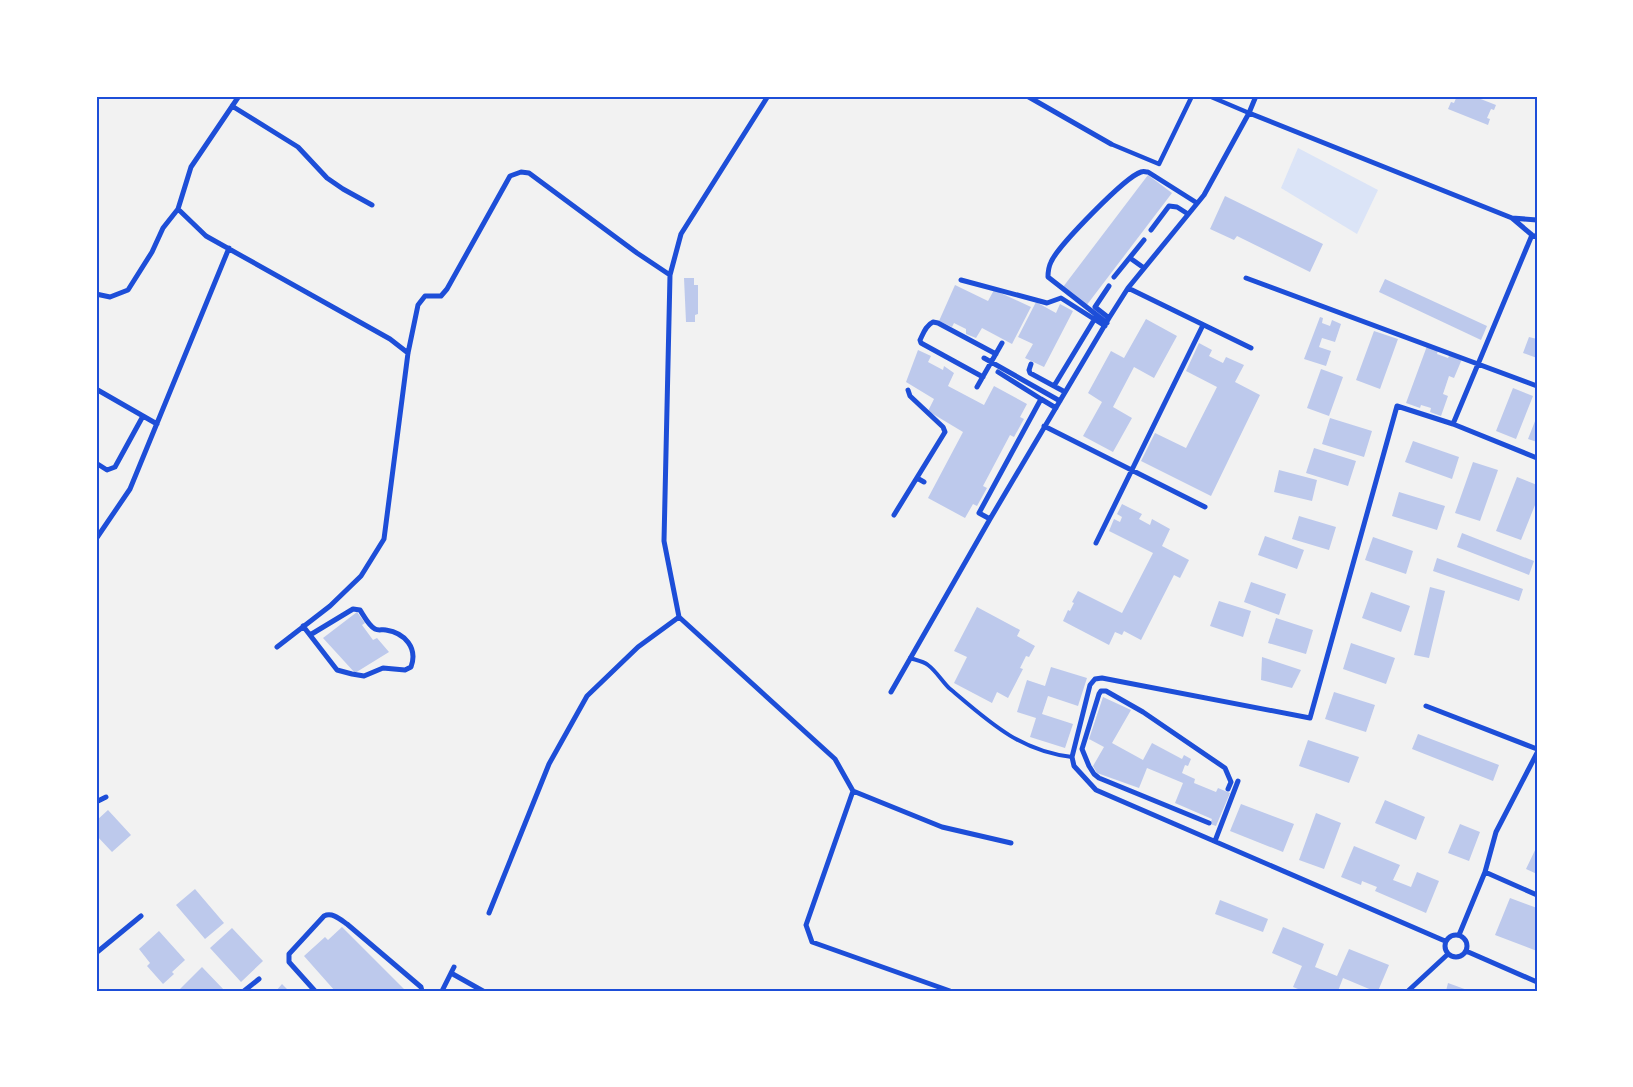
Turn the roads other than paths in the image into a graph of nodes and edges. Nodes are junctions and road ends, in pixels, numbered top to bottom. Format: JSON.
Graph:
{"nodes":[{"id":1,"x":238,"y":96,"type":"edge"},
{"id":2,"x":768,"y":96,"type":"edge"},
{"id":3,"x":1027,"y":96,"type":"edge"},
{"id":4,"x":1192,"y":96,"type":"edge"},
{"id":5,"x":1209,"y":96,"type":"edge"},
{"id":6,"x":1256,"y":96,"type":"edge"},
{"id":7,"x":232,"y":106,"type":"junction"},
{"id":8,"x":1249,"y":113,"type":"junction"},
{"id":9,"x":1111,"y":144,"type":"joint"},
{"id":10,"x":1197,"y":203,"type":"junction"},
{"id":11,"x":372,"y":206,"type":"dead end"},
{"id":12,"x":178,"y":209,"type":"junction"},
{"id":13,"x":1188,"y":214,"type":"junction"},
{"id":14,"x":1512,"y":218,"type":"junction"},
{"id":15,"x":1537,"y":220,"type":"edge"},
{"id":16,"x":1151,"y":230,"type":"dead end"},
{"id":17,"x":1534,"y":236,"type":"edge"},
{"id":18,"x":1144,"y":240,"type":"dead end"},
{"id":19,"x":229,"y":248,"type":"junction"},
{"id":20,"x":1130,"y":258,"type":"junction"},
{"id":21,"x":1144,"y":268,"type":"junction"},
{"id":22,"x":670,"y":274,"type":"junction"},
{"id":23,"x":1114,"y":277,"type":"dead end"},
{"id":24,"x":1246,"y":278,"type":"dead end"},
{"id":25,"x":961,"y":280,"type":"dead end"},
{"id":26,"x":1109,"y":286,"type":"dead end"},
{"id":27,"x":1128,"y":288,"type":"junction"},
{"id":28,"x":96,"y":294,"type":"edge"},
{"id":29,"x":1099,"y":317,"type":"junction"},
{"id":30,"x":1107,"y":323,"type":"junction"},
{"id":31,"x":1203,"y":325,"type":"junction"},
{"id":32,"x":1087,"y":332,"type":"junction"},
{"id":33,"x":1098,"y":337,"type":"junction"},
{"id":34,"x":1002,"y":343,"type":"dead end"},
{"id":35,"x":1251,"y":348,"type":"dead end"},
{"id":36,"x":408,"y":353,"type":"junction"},
{"id":37,"x":996,"y":354,"type":"junction"},
{"id":38,"x":984,"y":358,"type":"dead end"},
{"id":39,"x":992,"y":362,"type":"junction"},
{"id":40,"x":1031,"y":364,"type":"dead end"},
{"id":41,"x":1478,"y":364,"type":"junction"},
{"id":42,"x":998,"y":372,"type":"dead end"},
{"id":43,"x":983,"y":377,"type":"junction"},
{"id":44,"x":1054,"y":386,"type":"junction"},
{"id":45,"x":1537,"y":386,"type":"edge"},
{"id":46,"x":977,"y":387,"type":"dead end"},
{"id":47,"x":96,"y":389,"type":"edge"},
{"id":48,"x":908,"y":390,"type":"dead end"},
{"id":49,"x":1065,"y":392,"type":"junction"},
{"id":50,"x":1042,"y":399,"type":"junction"},
{"id":51,"x":1060,"y":401,"type":"junction"},
{"id":52,"x":1056,"y":408,"type":"junction"},
{"id":53,"x":143,"y":416,"type":"junction"},
{"id":54,"x":156,"y":424,"type":"junction"},
{"id":55,"x":1453,"y":424,"type":"junction"},
{"id":56,"x":1044,"y":426,"type":"junction"},
{"id":57,"x":1537,"y":458,"type":"edge"},
{"id":58,"x":96,"y":464,"type":"edge"},
{"id":59,"x":1131,"y":471,"type":"junction"},
{"id":60,"x":917,"y":478,"type":"junction"},
{"id":61,"x":924,"y":482,"type":"dead end"},
{"id":62,"x":1205,"y":507,"type":"dead end"},
{"id":63,"x":894,"y":516,"type":"dead end"},
{"id":64,"x":990,"y":519,"type":"junction"},
{"id":65,"x":96,"y":539,"type":"edge"},
{"id":66,"x":1096,"y":543,"type":"dead end"},
{"id":67,"x":679,"y":618,"type":"junction"},
{"id":68,"x":303,"y":626,"type":"junction"},
{"id":69,"x":310,"y":635,"type":"junction"},
{"id":70,"x":277,"y":647,"type":"dead end"},
{"id":71,"x":910,"y":658,"type":"junction"},
{"id":72,"x":891,"y":692,"type":"dead end"},
{"id":73,"x":1426,"y":706,"type":"dead end"},
{"id":74,"x":1537,"y":748,"type":"edge"},
{"id":75,"x":1537,"y":753,"type":"edge"},
{"id":76,"x":1072,"y":757,"type":"junction"},
{"id":77,"x":1238,"y":781,"type":"dead end"},
{"id":78,"x":1228,"y":789,"type":"dead end"},
{"id":79,"x":853,"y":791,"type":"junction"},
{"id":80,"x":1135,"y":792,"type":"junction"},
{"id":81,"x":106,"y":797,"type":"dead end"},
{"id":82,"x":96,"y":802,"type":"edge"},
{"id":83,"x":1130,"y":805,"type":"junction"},
{"id":84,"x":1176,"y":810,"type":"junction"},
{"id":85,"x":1170,"y":822,"type":"junction"},
{"id":86,"x":1209,"y":823,"type":"dead end"},
{"id":87,"x":1215,"y":841,"type":"junction"},
{"id":88,"x":1011,"y":843,"type":"dead end"},
{"id":89,"x":1485,"y":872,"type":"junction"},
{"id":90,"x":1537,"y":895,"type":"edge"},
{"id":91,"x":489,"y":913,"type":"dead end"},
{"id":92,"x":141,"y":916,"type":"dead end"},
{"id":93,"x":1460,"y":935,"type":"junction"},
{"id":94,"x":1445,"y":942,"type":"junction"},
{"id":95,"x":1466,"y":951,"type":"junction"},
{"id":96,"x":96,"y":953,"type":"edge"},
{"id":97,"x":1448,"y":954,"type":"junction"},
{"id":98,"x":454,"y":967,"type":"dead end"},
{"id":99,"x":451,"y":973,"type":"junction"},
{"id":100,"x":259,"y":979,"type":"dead end"},
{"id":101,"x":1537,"y":982,"type":"edge"},
{"id":102,"x":244,"y":991,"type":"edge"},
{"id":103,"x":315,"y":991,"type":"edge"},
{"id":104,"x":422,"y":991,"type":"edge"},
{"id":105,"x":442,"y":991,"type":"edge"},
{"id":106,"x":483,"y":991,"type":"edge"},
{"id":107,"x":950,"y":991,"type":"edge"},
{"id":108,"x":1408,"y":991,"type":"edge"}],
"edges":[{"from":1,"to":7,"type":"street"},
{"from":2,"to":22,"type":"street"},
{"from":3,"to":9,"type":"street"},
{"from":4,"to":9,"type":"street"},
{"from":5,"to":8,"type":"street"},
{"from":6,"to":8,"type":"street"},
{"from":7,"to":11,"type":"street"},
{"from":7,"to":12,"type":"street"},
{"from":8,"to":10,"type":"street"},
{"from":8,"to":14,"type":"street"},
{"from":10,"to":13,"type":"street"},
{"from":10,"to":29,"type":"street"},
{"from":12,"to":19,"type":"street"},
{"from":12,"to":28,"type":"street"},
{"from":13,"to":16,"type":"street"},
{"from":13,"to":21,"type":"street"},
{"from":14,"to":15,"type":"street"},
{"from":14,"to":17,"type":"street"},
{"from":17,"to":41,"type":"street"},
{"from":18,"to":20,"type":"street"},
{"from":19,"to":36,"type":"street"},
{"from":19,"to":54,"type":"street"},
{"from":20,"to":21,"type":"street"},
{"from":20,"to":23,"type":"street"},
{"from":21,"to":27,"type":"street"},
{"from":22,"to":36,"type":"street"},
{"from":22,"to":67,"type":"street"},
{"from":24,"to":41,"type":"street"},
{"from":25,"to":29,"type":"street"},
{"from":26,"to":29,"type":"street"},
{"from":27,"to":30,"type":"street"},
{"from":27,"to":31,"type":"street"},
{"from":29,"to":30,"type":"street"},
{"from":29,"to":30,"type":"street"},
{"from":29,"to":32,"type":"street"},
{"from":30,"to":33,"type":"street"},
{"from":31,"to":35,"type":"street"},
{"from":31,"to":59,"type":"street"},
{"from":32,"to":33,"type":"street"},
{"from":32,"to":44,"type":"street"},
{"from":33,"to":49,"type":"street"},
{"from":34,"to":37,"type":"street"},
{"from":36,"to":68,"type":"street"},
{"from":37,"to":39,"type":"street"},
{"from":37,"to":43,"type":"street"},
{"from":38,"to":39,"type":"street"},
{"from":39,"to":43,"type":"street"},
{"from":39,"to":51,"type":"street"},
{"from":40,"to":44,"type":"street"},
{"from":41,"to":45,"type":"street"},
{"from":41,"to":55,"type":"street"},
{"from":42,"to":50,"type":"street"},
{"from":43,"to":46,"type":"street"},
{"from":44,"to":49,"type":"street"},
{"from":47,"to":53,"type":"street"},
{"from":48,"to":60,"type":"street"},
{"from":49,"to":51,"type":"street"},
{"from":50,"to":52,"type":"street"},
{"from":50,"to":64,"type":"street"},
{"from":51,"to":52,"type":"street"},
{"from":52,"to":56,"type":"street"},
{"from":53,"to":54,"type":"street"},
{"from":53,"to":58,"type":"street"},
{"from":54,"to":65,"type":"street"},
{"from":55,"to":57,"type":"street"},
{"from":55,"to":76,"type":"street"},
{"from":56,"to":59,"type":"street"},
{"from":56,"to":64,"type":"street"},
{"from":59,"to":62,"type":"street"},
{"from":59,"to":66,"type":"street"},
{"from":60,"to":61,"type":"street"},
{"from":60,"to":63,"type":"street"},
{"from":64,"to":71,"type":"street"},
{"from":67,"to":79,"type":"street"},
{"from":67,"to":91,"type":"street"},
{"from":68,"to":69,"type":"street"},
{"from":68,"to":70,"type":"street"},
{"from":69,"to":69,"type":"street"},
{"from":71,"to":72,"type":"street"},
{"from":71,"to":76,"type":"lane"},
{"from":73,"to":74,"type":"street"},
{"from":75,"to":89,"type":"street"},
{"from":76,"to":83,"type":"street"},
{"from":77,"to":87,"type":"street"},
{"from":78,"to":80,"type":"street"},
{"from":79,"to":88,"type":"street"},
{"from":79,"to":107,"type":"street"},
{"from":80,"to":83,"type":"street"},
{"from":80,"to":84,"type":"street"},
{"from":81,"to":82,"type":"street"},
{"from":83,"to":85,"type":"street"},
{"from":84,"to":85,"type":"street"},
{"from":84,"to":86,"type":"street"},
{"from":85,"to":87,"type":"street"},
{"from":87,"to":94,"type":"street"},
{"from":89,"to":90,"type":"street"},
{"from":89,"to":93,"type":"street"},
{"from":92,"to":96,"type":"street"},
{"from":93,"to":94,"type":"street"},
{"from":93,"to":95,"type":"street"},
{"from":94,"to":97,"type":"street"},
{"from":95,"to":97,"type":"street"},
{"from":95,"to":101,"type":"street"},
{"from":97,"to":108,"type":"street"},
{"from":98,"to":99,"type":"street"},
{"from":99,"to":105,"type":"street"},
{"from":99,"to":106,"type":"street"},
{"from":100,"to":102,"type":"street"},
{"from":103,"to":104,"type":"street"}]}
